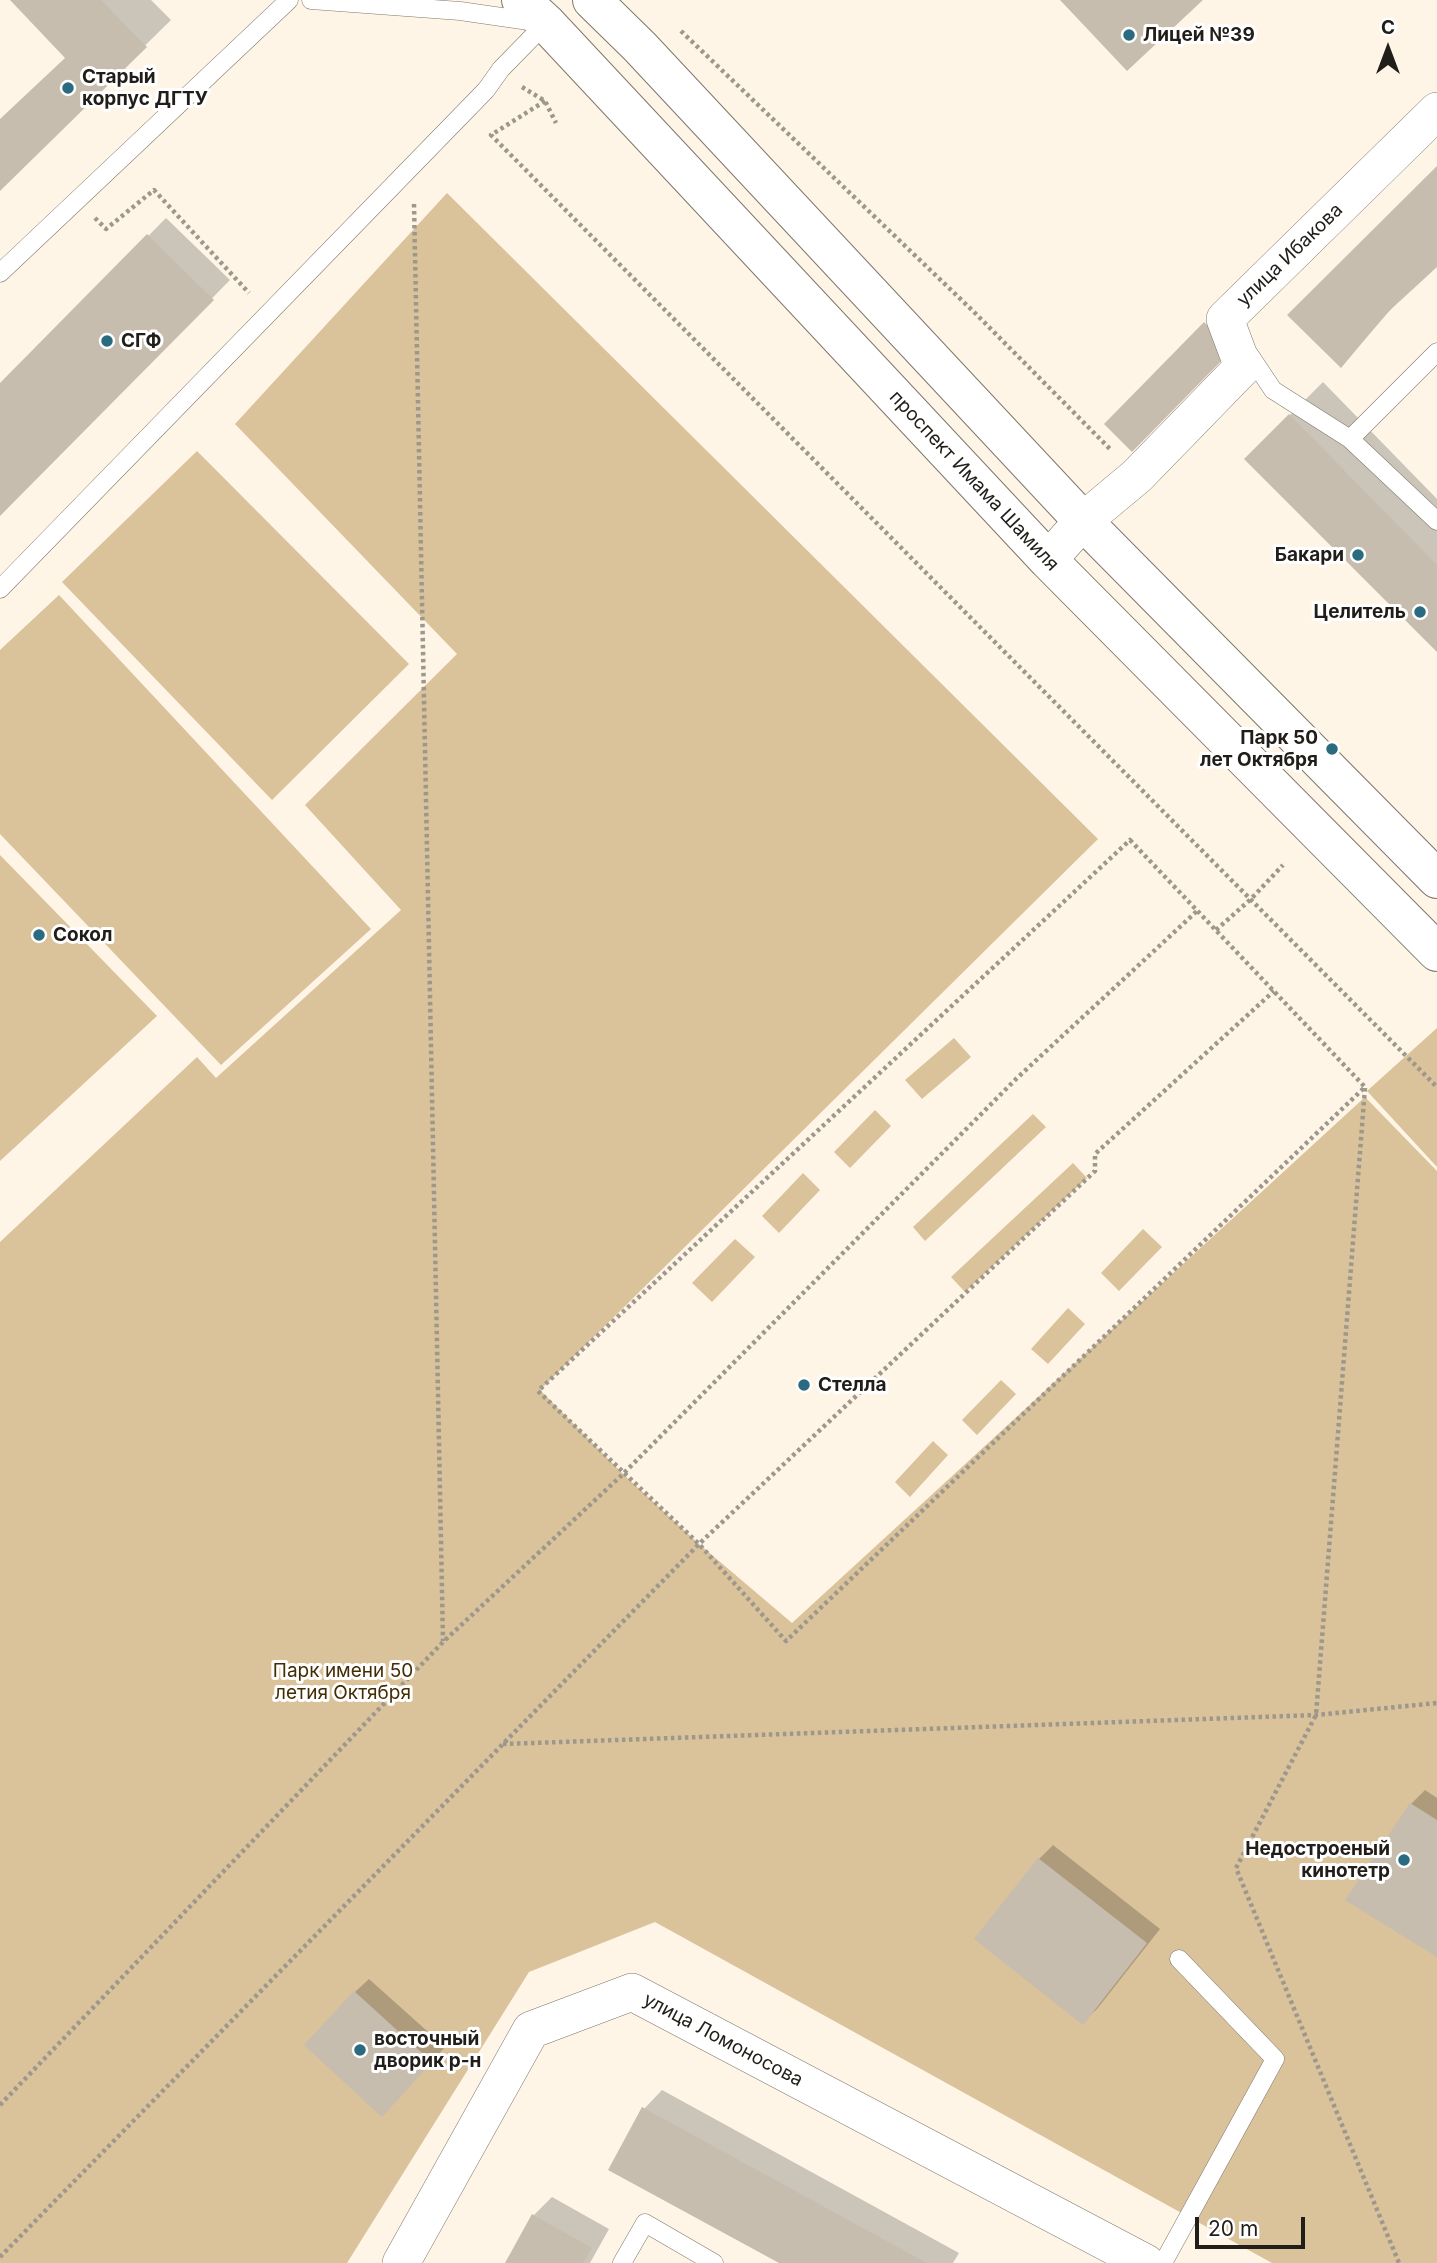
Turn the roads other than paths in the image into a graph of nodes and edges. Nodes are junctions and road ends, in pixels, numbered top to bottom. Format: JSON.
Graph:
{"nodes":[{"id":1,"x":289,"y":0,"type":"edge"},
{"id":2,"x":311,"y":0,"type":"edge"},
{"id":3,"x":592,"y":0,"type":"edge"},
{"id":4,"x":545,"y":8,"type":"edge"},
{"id":5,"x":1437,"y":111,"type":"edge"},
{"id":6,"x":0,"y":273,"type":"edge"},
{"id":7,"x":1225,"y":319,"type":"junction"},
{"id":8,"x":1437,"y":352,"type":"edge"},
{"id":9,"x":1350,"y":439,"type":"junction"},
{"id":10,"x":1083,"y":521,"type":"junction"},
{"id":11,"x":1437,"y":521,"type":"edge"},
{"id":12,"x":1048,"y":560,"type":"junction"},
{"id":13,"x":0,"y":589,"type":"edge"},
{"id":14,"x":1437,"y":879,"type":"edge"},
{"id":15,"x":1437,"y":952,"type":"edge"},
{"id":16,"x":1179,"y":1959,"type":"dead end"},
{"id":17,"x":401,"y":2263,"type":"edge"},
{"id":18,"x":622,"y":2263,"type":"edge"},
{"id":19,"x":714,"y":2263,"type":"edge"},
{"id":20,"x":1146,"y":2263,"type":"edge"},
{"id":21,"x":1163,"y":2263,"type":"edge"}],
"edges":[{"from":1,"to":6,"type":"lane"},
{"from":2,"to":4,"type":"lane"},
{"from":3,"to":10,"type":"main road"},
{"from":4,"to":12,"type":"main road","name":"проспект Имама Шамиля"},
{"from":4,"to":13,"type":"lane"},
{"from":5,"to":7,"type":"street","name":"улица Ибакова"},
{"from":7,"to":9,"type":"lane"},
{"from":7,"to":10,"type":"street","name":"улица Ибакова"},
{"from":8,"to":9,"type":"lane"},
{"from":9,"to":11,"type":"lane"},
{"from":10,"to":12,"type":"street","name":"улица Ибакова"},
{"from":10,"to":14,"type":"main road"},
{"from":12,"to":15,"type":"main road","name":"проспект Имама Шамиля"},
{"from":16,"to":21,"type":"lane"},
{"from":17,"to":20,"type":"street","name":"улица Ломоносова"},
{"from":18,"to":19,"type":"lane"}]}
